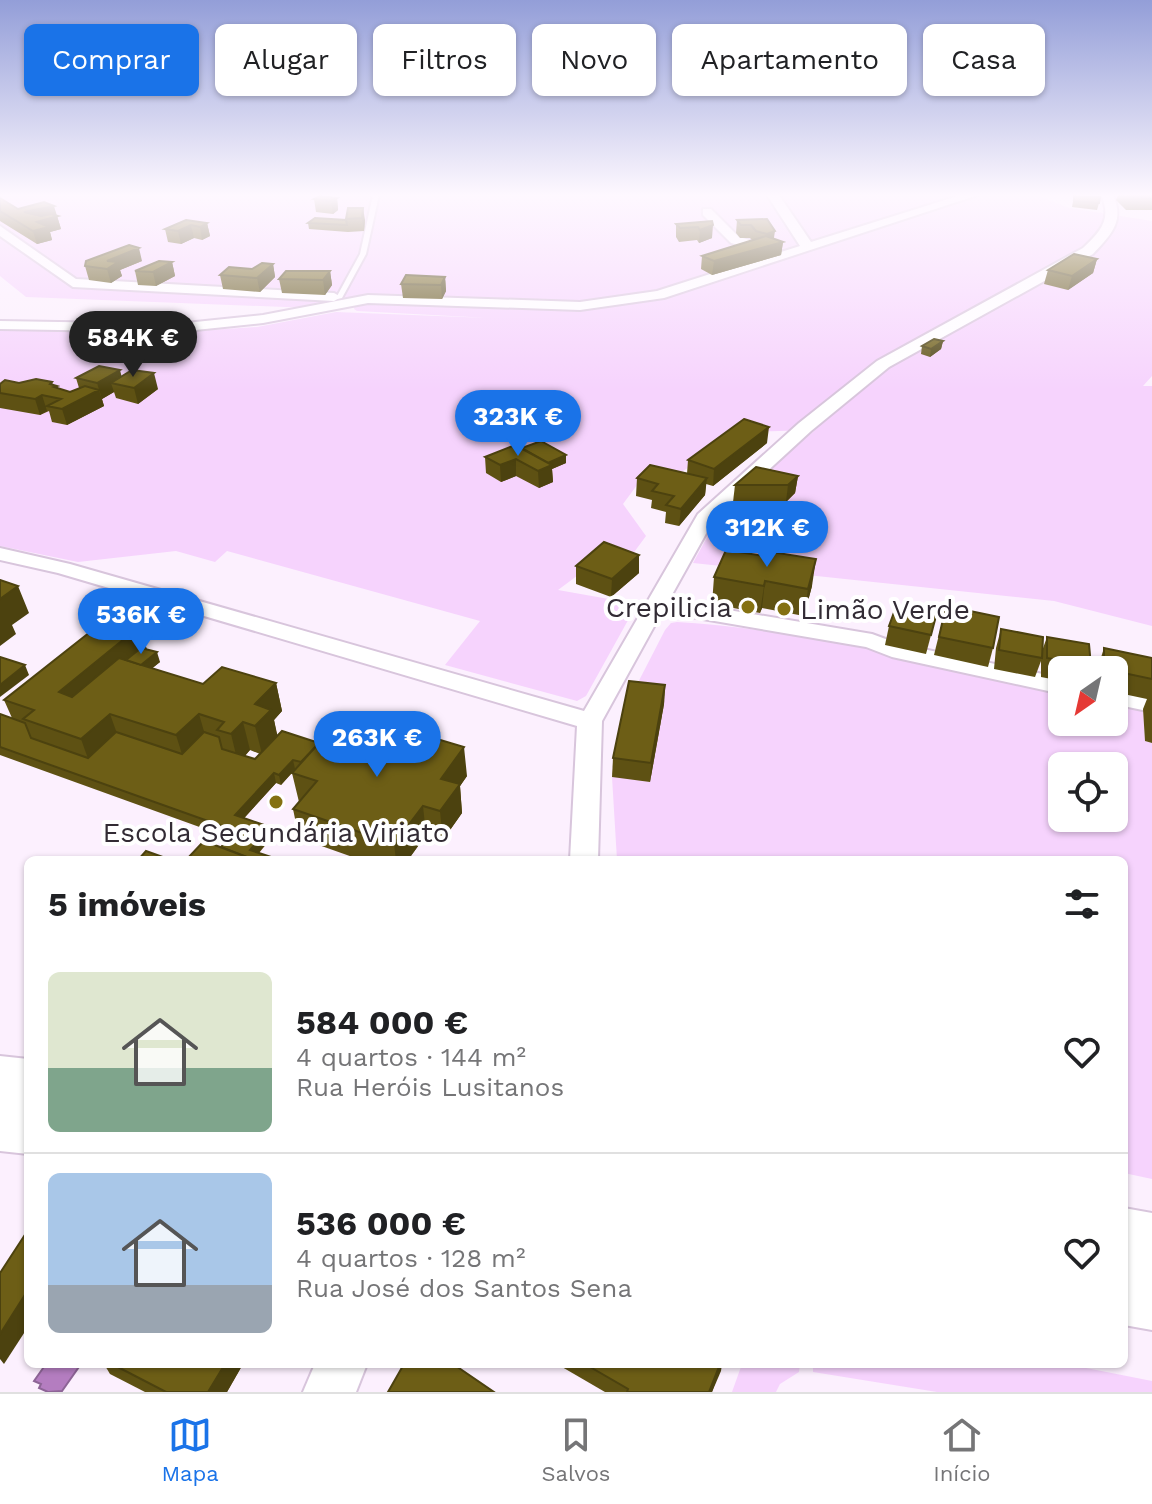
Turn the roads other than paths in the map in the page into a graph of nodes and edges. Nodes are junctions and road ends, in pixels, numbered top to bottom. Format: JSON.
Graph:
{"nodes":[{"id":1,"x":41,"y":260,"type":"edge"},
{"id":2,"x":360,"y":260,"type":"edge"},
{"id":3,"x":770,"y":260,"type":"edge"},
{"id":4,"x":1072,"y":260,"type":"edge"},
{"id":5,"x":339,"y":298,"type":"junction"},
{"id":6,"x":368,"y":299,"type":"junction"},
{"id":7,"x":0,"y":325,"type":"edge"},
{"id":8,"x":0,"y":554,"type":"edge"},
{"id":9,"x":657,"y":605,"type":"junction"},
{"id":10,"x":1048,"y":683,"type":"edge"},
{"id":11,"x":1128,"y":699,"type":"edge"},
{"id":12,"x":1152,"y":704,"type":"edge"},
{"id":13,"x":590,"y":721,"type":"junction"},
{"id":14,"x":584,"y":856,"type":"edge"},
{"id":15,"x":0,"y":1080,"type":"edge"},
{"id":16,"x":24,"y":1083,"type":"edge"},
{"id":17,"x":0,"y":1125,"type":"edge"},
{"id":18,"x":24,"y":1128,"type":"edge"},
{"id":19,"x":1128,"y":1239,"type":"edge"},
{"id":20,"x":1152,"y":1243,"type":"edge"},
{"id":21,"x":1128,"y":1295,"type":"edge"},
{"id":22,"x":1152,"y":1299,"type":"edge"},
{"id":23,"x":340,"y":1368,"type":"edge"},
{"id":24,"x":329,"y":1392,"type":"edge"}],
"edges":[{"from":1,"to":5,"type":"street"},
{"from":2,"to":5,"type":"lane"},
{"from":3,"to":6,"type":"street"},
{"from":4,"to":9,"type":"street"},
{"from":5,"to":6,"type":"street"},
{"from":6,"to":7,"type":"street"},
{"from":8,"to":13,"type":"street"},
{"from":9,"to":10,"type":"street"},
{"from":9,"to":13,"type":"street"},
{"from":11,"to":12,"type":"street"},
{"from":13,"to":14,"type":"street"},
{"from":15,"to":16,"type":"main road"},
{"from":17,"to":18,"type":"main road"},
{"from":19,"to":20,"type":"main road"},
{"from":21,"to":22,"type":"main road"},
{"from":23,"to":24,"type":"street"}]}
